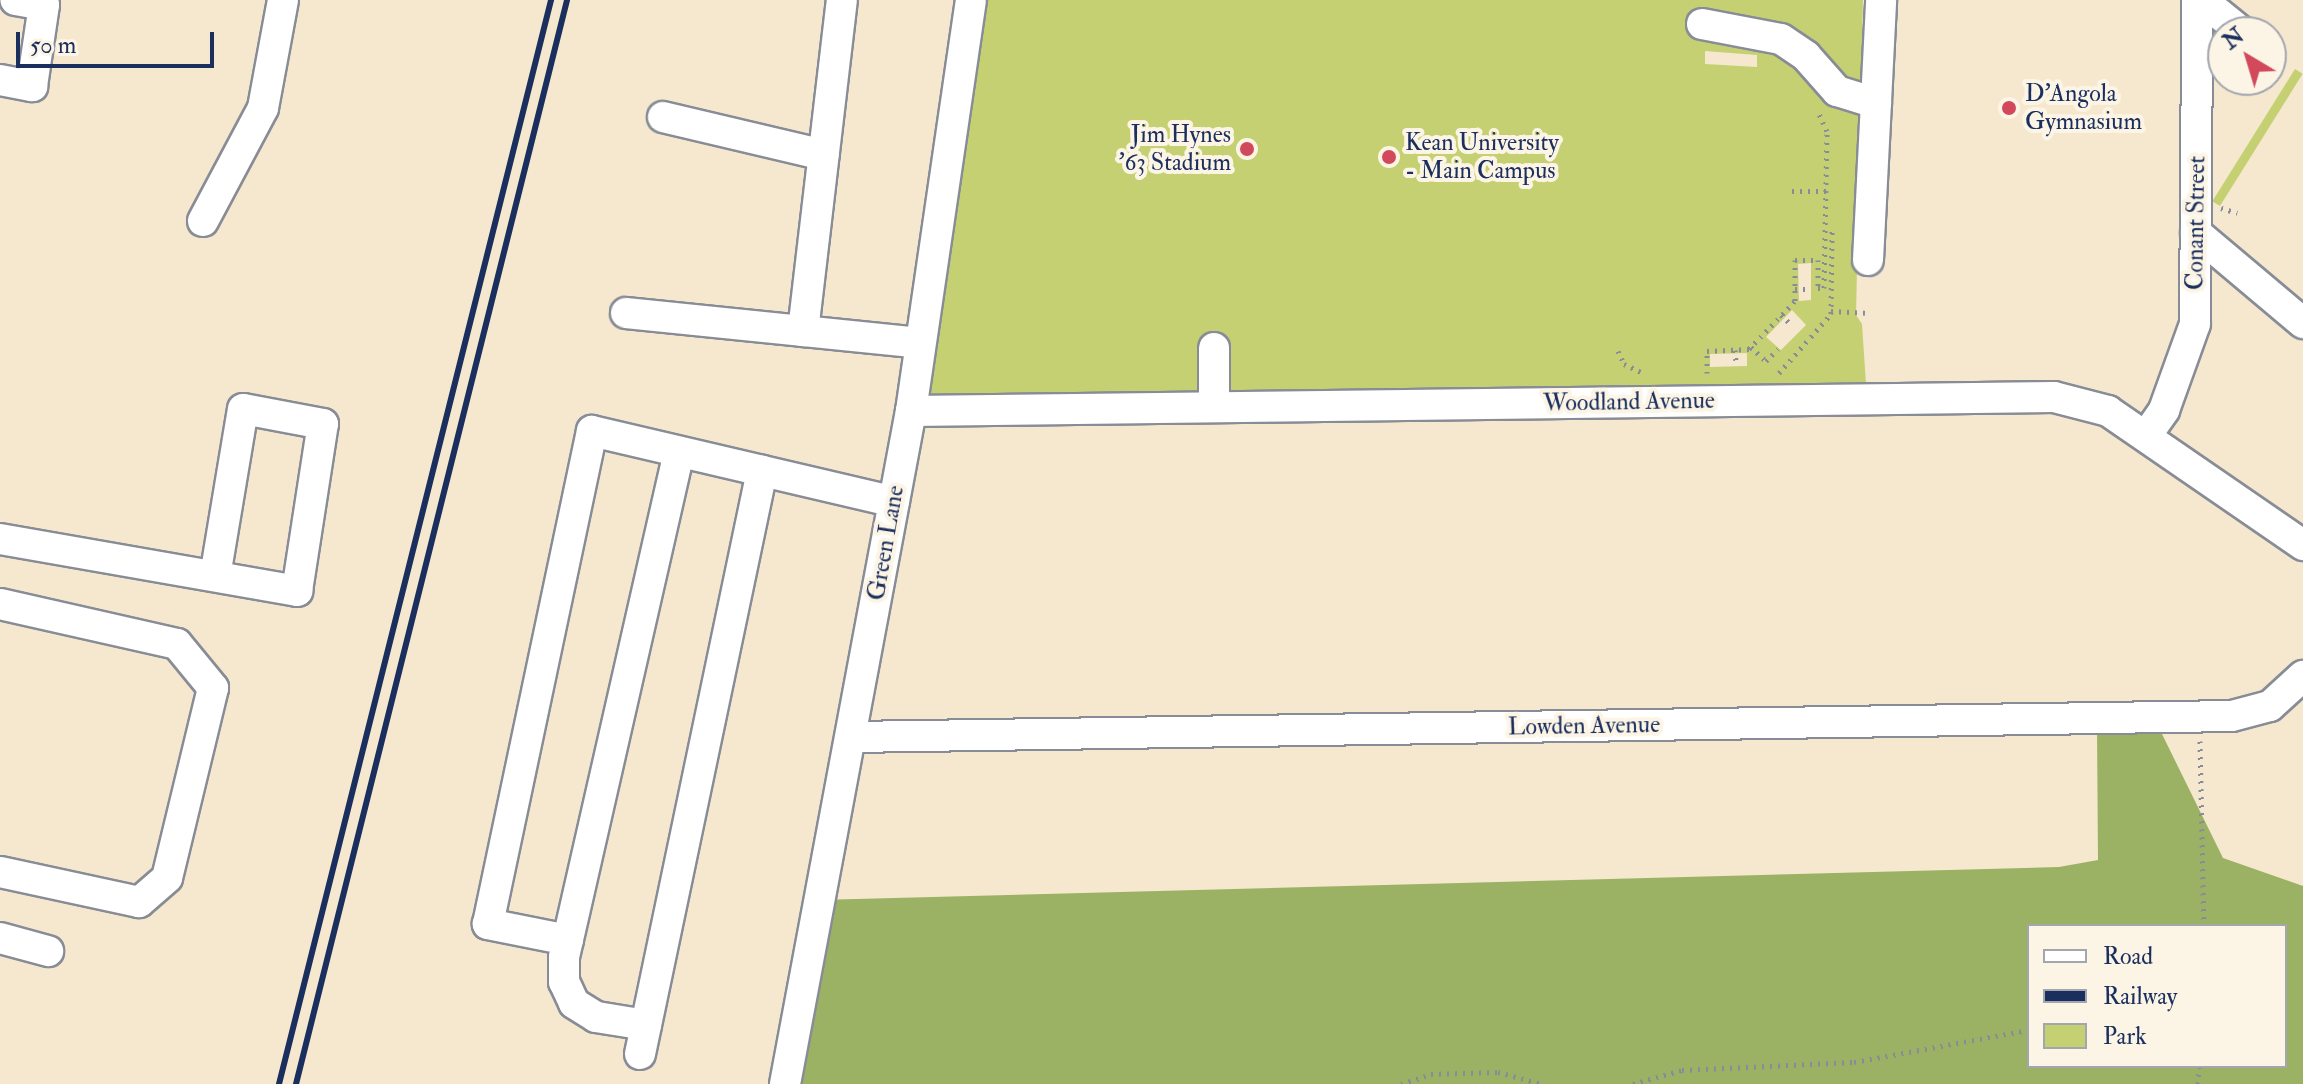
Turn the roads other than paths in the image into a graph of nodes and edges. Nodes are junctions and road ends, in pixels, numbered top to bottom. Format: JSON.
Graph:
{"nodes":[{"id":1,"x":15,"y":0,"type":"edge"},
{"id":2,"x":283,"y":0,"type":"edge"},
{"id":3,"x":842,"y":0,"type":"edge"},
{"id":4,"x":971,"y":0,"type":"edge"},
{"id":5,"x":1881,"y":0,"type":"edge"},
{"id":6,"x":2199,"y":0,"type":"edge"},
{"id":7,"x":2220,"y":16,"type":"edge"},
{"id":8,"x":1702,"y":24,"type":"dead end"},
{"id":9,"x":0,"y":80,"type":"edge"},
{"id":10,"x":1876,"y":103,"type":"junction"},
{"id":11,"x":663,"y":117,"type":"dead end"},
{"id":12,"x":824,"y":155,"type":"junction"},
{"id":13,"x":203,"y":221,"type":"dead end"},
{"id":14,"x":2196,"y":233,"type":"junction"},
{"id":15,"x":1868,"y":260,"type":"dead end"},
{"id":16,"x":626,"y":313,"type":"dead end"},
{"id":17,"x":2303,"y":323,"type":"edge"},
{"id":18,"x":803,"y":331,"type":"junction"},
{"id":19,"x":919,"y":343,"type":"junction"},
{"id":20,"x":1214,"y":348,"type":"dead end"},
{"id":21,"x":1214,"y":407,"type":"junction"},
{"id":22,"x":911,"y":411,"type":"junction"},
{"id":23,"x":2146,"y":436,"type":"junction"},
{"id":24,"x":679,"y":452,"type":"junction"},
{"id":25,"x":762,"y":471,"type":"junction"},
{"id":26,"x":894,"y":502,"type":"junction"},
{"id":27,"x":0,"y":539,"type":"edge"},
{"id":28,"x":2303,"y":545,"type":"edge"},
{"id":29,"x":215,"y":576,"type":"junction"},
{"id":30,"x":0,"y":604,"type":"edge"},
{"id":31,"x":2303,"y":676,"type":"edge"},
{"id":32,"x":851,"y":737,"type":"junction"},
{"id":33,"x":0,"y":872,"type":"edge"},
{"id":34,"x":0,"y":938,"type":"edge"},
{"id":35,"x":568,"y":940,"type":"junction"},
{"id":36,"x":48,"y":951,"type":"dead end"},
{"id":37,"x":646,"y":1025,"type":"junction"},
{"id":38,"x":640,"y":1054,"type":"dead end"},
{"id":39,"x":785,"y":1084,"type":"edge"}],
"edges":[{"from":1,"to":9,"type":"street"},
{"from":2,"to":13,"type":"street"},
{"from":3,"to":12,"type":"street"},
{"from":4,"to":19,"type":"street","name":"Green Lane"},
{"from":5,"to":10,"type":"street"},
{"from":6,"to":7,"type":"street"},
{"from":6,"to":14,"type":"street","name":"Conant Street"},
{"from":8,"to":10,"type":"street"},
{"from":10,"to":15,"type":"street"},
{"from":11,"to":12,"type":"street"},
{"from":12,"to":18,"type":"street"},
{"from":14,"to":17,"type":"street"},
{"from":14,"to":23,"type":"street","name":"Conant Street"},
{"from":16,"to":18,"type":"street"},
{"from":18,"to":19,"type":"street"},
{"from":19,"to":22,"type":"street","name":"Green Lane"},
{"from":20,"to":21,"type":"street"},
{"from":21,"to":22,"type":"street","name":"Woodland Avenue"},
{"from":21,"to":23,"type":"street","name":"Woodland Avenue"},
{"from":22,"to":26,"type":"street","name":"Green Lane"},
{"from":23,"to":28,"type":"street","name":"Woodland Avenue"},
{"from":24,"to":25,"type":"street"},
{"from":24,"to":35,"type":"street"},
{"from":24,"to":35,"type":"street"},
{"from":25,"to":26,"type":"street"},
{"from":25,"to":37,"type":"street"},
{"from":26,"to":32,"type":"street","name":"Green Lane"},
{"from":27,"to":29,"type":"street"},
{"from":29,"to":29,"type":"street"},
{"from":30,"to":33,"type":"street"},
{"from":31,"to":32,"type":"street","name":"Lowden Avenue"},
{"from":32,"to":39,"type":"street","name":"Green Lane"},
{"from":34,"to":36,"type":"street"},
{"from":35,"to":37,"type":"street"},
{"from":37,"to":38,"type":"street"}]}
